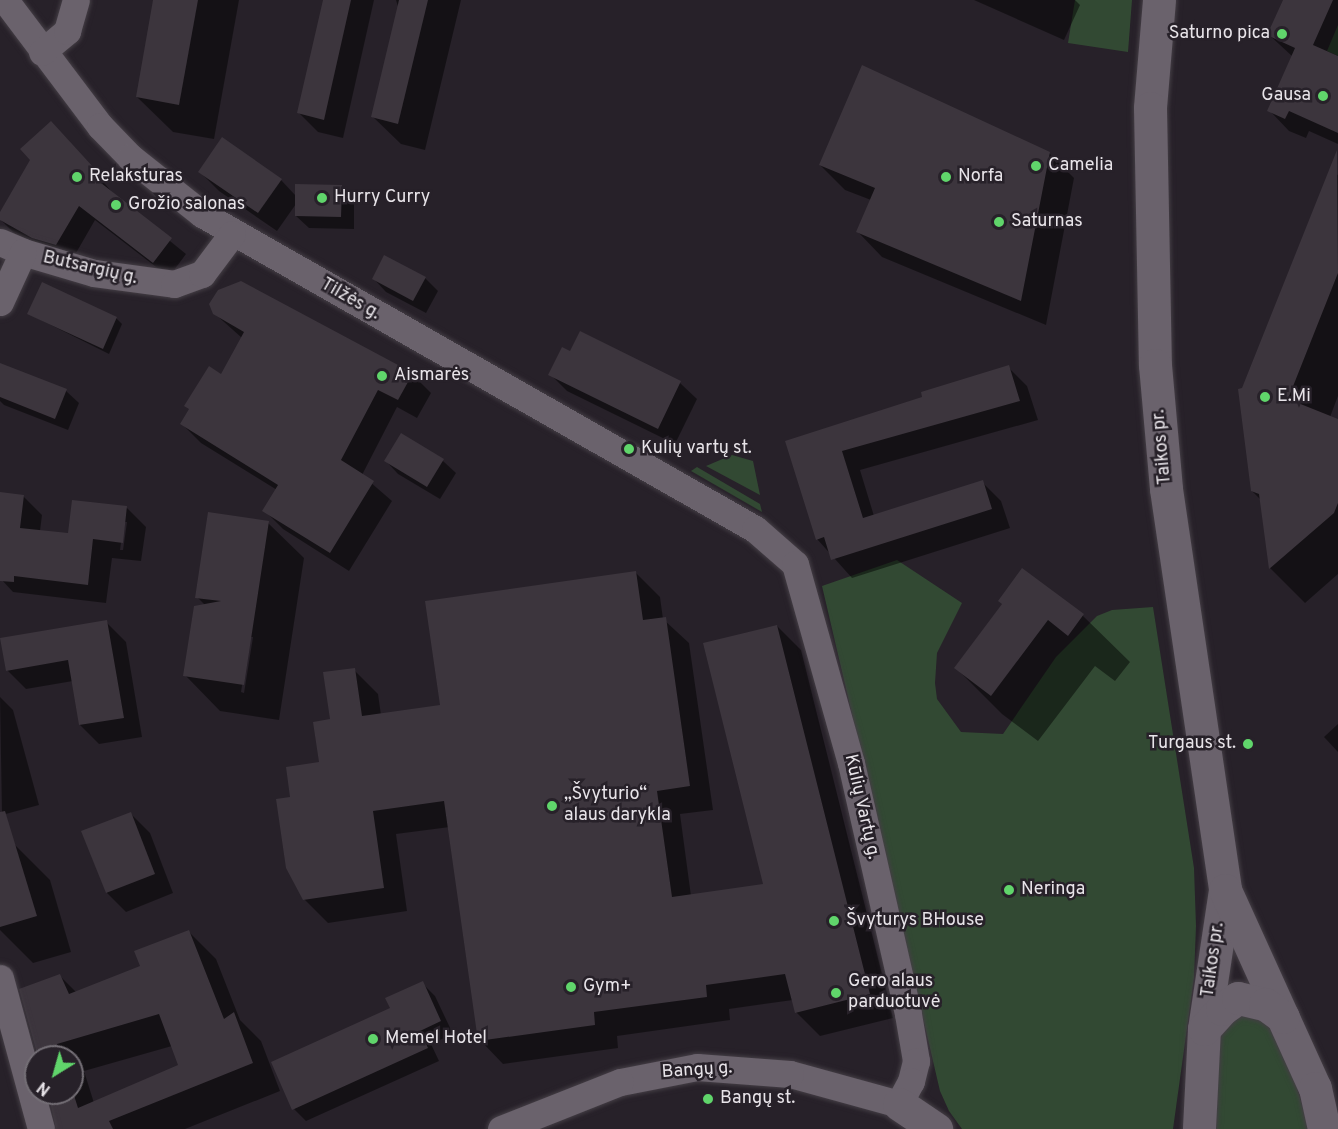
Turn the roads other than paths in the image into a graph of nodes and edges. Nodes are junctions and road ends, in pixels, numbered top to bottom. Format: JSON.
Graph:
{"nodes":[{"id":1,"x":5,"y":0,"type":"edge"},
{"id":2,"x":76,"y":0,"type":"edge"},
{"id":3,"x":1159,"y":0,"type":"edge"},
{"id":4,"x":42,"y":52,"type":"junction"},
{"id":5,"x":232,"y":234,"type":"junction"},
{"id":6,"x":11,"y":247,"type":"edge"},
{"id":7,"x":0,"y":302,"type":"edge"},
{"id":8,"x":755,"y":529,"type":"joint"},
{"id":9,"x":1225,"y":890,"type":"junction"},
{"id":10,"x":0,"y":978,"type":"edge"},
{"id":11,"x":1283,"y":1017,"type":"junction"},
{"id":12,"x":1204,"y":1029,"type":"junction"},
{"id":13,"x":899,"y":1104,"type":"junction"},
{"id":14,"x":1197,"y":1128,"type":"edge"},
{"id":15,"x":41,"y":1129,"type":"edge"},
{"id":16,"x":501,"y":1129,"type":"edge"},
{"id":17,"x":936,"y":1129,"type":"edge"},
{"id":18,"x":1324,"y":1129,"type":"edge"}],
"edges":[{"from":1,"to":4,"type":"street","name":"Tilžės g."},
{"from":2,"to":4,"type":"street"},
{"from":3,"to":9,"type":"street","name":"Taikos pr."},
{"from":4,"to":5,"type":"street","name":"Tilžės g."},
{"from":5,"to":6,"type":"street","name":"Butsargių g."},
{"from":5,"to":8,"type":"street","name":"Tilžės g."},
{"from":6,"to":7,"type":"street"},
{"from":8,"to":13,"type":"street","name":"Kūlių Vartų g."},
{"from":9,"to":11,"type":"street","name":"Taikos pr."},
{"from":9,"to":12,"type":"street","name":"Taikos pr."},
{"from":10,"to":15,"type":"street"},
{"from":11,"to":12,"type":"street"},
{"from":11,"to":18,"type":"street","name":"Taikos pr."},
{"from":12,"to":14,"type":"street","name":"Taikos pr."},
{"from":13,"to":16,"type":"street","name":"Bangų g."},
{"from":13,"to":17,"type":"street"}]}
